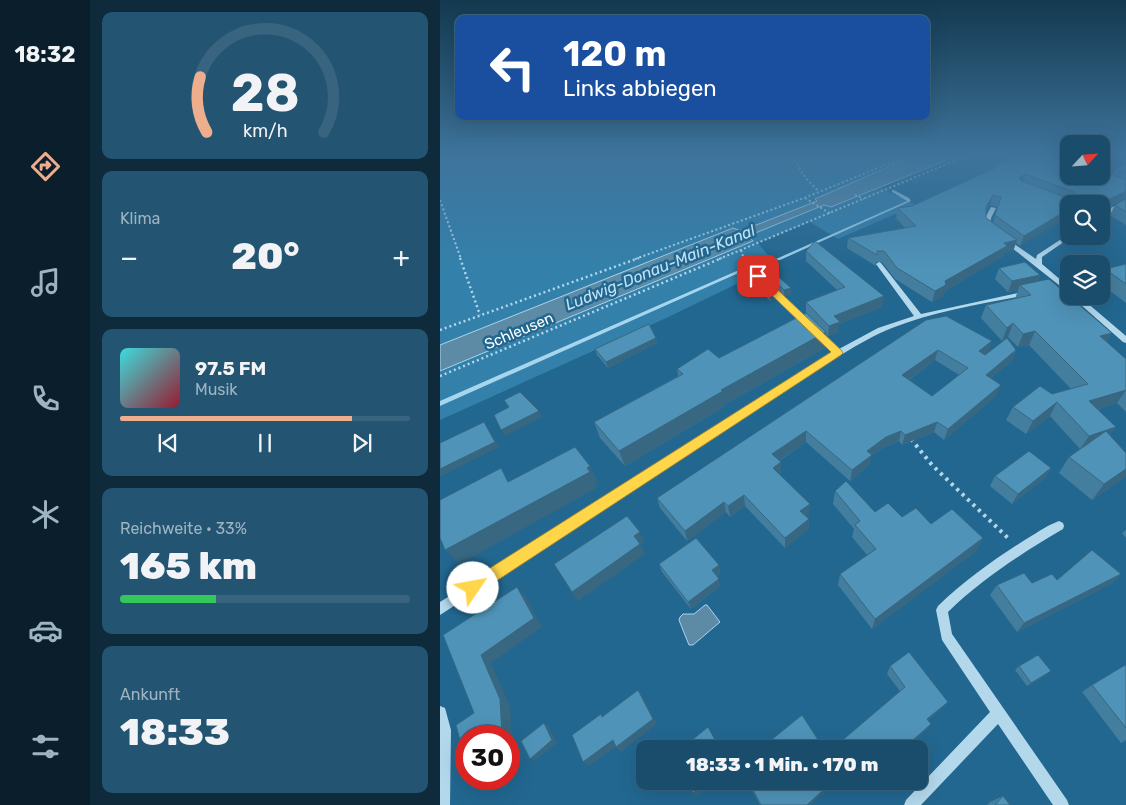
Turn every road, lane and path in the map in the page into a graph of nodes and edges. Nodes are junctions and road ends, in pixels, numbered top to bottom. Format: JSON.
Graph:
{"nodes":[{"id":1,"x":815,"y":194,"type":"edge"},
{"id":2,"x":879,"y":194,"type":"edge"},
{"id":3,"x":855,"y":195,"type":"dead end"},
{"id":4,"x":804,"y":198,"type":"junction"},
{"id":5,"x":440,"y":200,"type":"edge"},
{"id":6,"x":864,"y":200,"type":"junction"},
{"id":7,"x":1126,"y":202,"type":"edge"},
{"id":8,"x":993,"y":208,"type":"edge"},
{"id":9,"x":1110,"y":211,"type":"edge"},
{"id":10,"x":831,"y":214,"type":"junction"},
{"id":11,"x":995,"y":232,"type":"edge"},
{"id":12,"x":1002,"y":238,"type":"edge"},
{"id":13,"x":1060,"y":242,"type":"edge"},
{"id":14,"x":741,"y":250,"type":"junction"},
{"id":15,"x":879,"y":264,"type":"edge"},
{"id":16,"x":1039,"y":265,"type":"junction"},
{"id":17,"x":758,"y":276,"type":"joint"},
{"id":18,"x":1060,"y":287,"type":"edge"},
{"id":19,"x":1033,"y":292,"type":"edge"},
{"id":20,"x":1085,"y":305,"type":"edge"},
{"id":21,"x":480,"y":315,"type":"junction"},
{"id":22,"x":919,"y":317,"type":"junction"},
{"id":23,"x":440,"y":330,"type":"edge"},
{"id":24,"x":1126,"y":340,"type":"edge"},
{"id":25,"x":838,"y":353,"type":"junction"},
{"id":26,"x":440,"y":376,"type":"edge"},
{"id":27,"x":907,"y":435,"type":"edge"},
{"id":28,"x":1059,"y":526,"type":"dead end"},
{"id":29,"x":1019,"y":549,"type":"junction"},
{"id":30,"x":440,"y":609,"type":"edge"},
{"id":31,"x":440,"y":713,"type":"edge"},
{"id":32,"x":999,"y":713,"type":"junction"},
{"id":33,"x":443,"y":805,"type":"edge"},
{"id":34,"x":911,"y":805,"type":"edge"},
{"id":35,"x":1062,"y":805,"type":"edge"}],
"edges":[{"from":1,"to":4,"type":"path"},
{"from":2,"to":6,"type":"path","name":"Schleusen"},
{"from":3,"to":6,"type":"path"},
{"from":4,"to":10,"type":"path"},
{"from":4,"to":21,"type":"path"},
{"from":5,"to":21,"type":"path"},
{"from":6,"to":10,"type":"path","name":"Schleusen"},
{"from":7,"to":9,"type":"street"},
{"from":8,"to":11,"type":"street"},
{"from":10,"to":14,"type":"path","name":"Schleusen"},
{"from":12,"to":16,"type":"street"},
{"from":13,"to":16,"type":"street"},
{"from":14,"to":17,"type":"path"},
{"from":14,"to":26,"type":"path","name":"Schleusen"},
{"from":15,"to":22,"type":"street"},
{"from":16,"to":18,"type":"street"},
{"from":17,"to":25,"type":"street"},
{"from":19,"to":22,"type":"street"},
{"from":20,"to":24,"type":"street"},
{"from":21,"to":23,"type":"path"},
{"from":22,"to":25,"type":"street"},
{"from":25,"to":30,"type":"street"},
{"from":27,"to":29,"type":"path"},
{"from":28,"to":29,"type":"street"},
{"from":29,"to":32,"type":"street"},
{"from":31,"to":33,"type":"street"},
{"from":32,"to":34,"type":"street"},
{"from":32,"to":35,"type":"street"}]}
